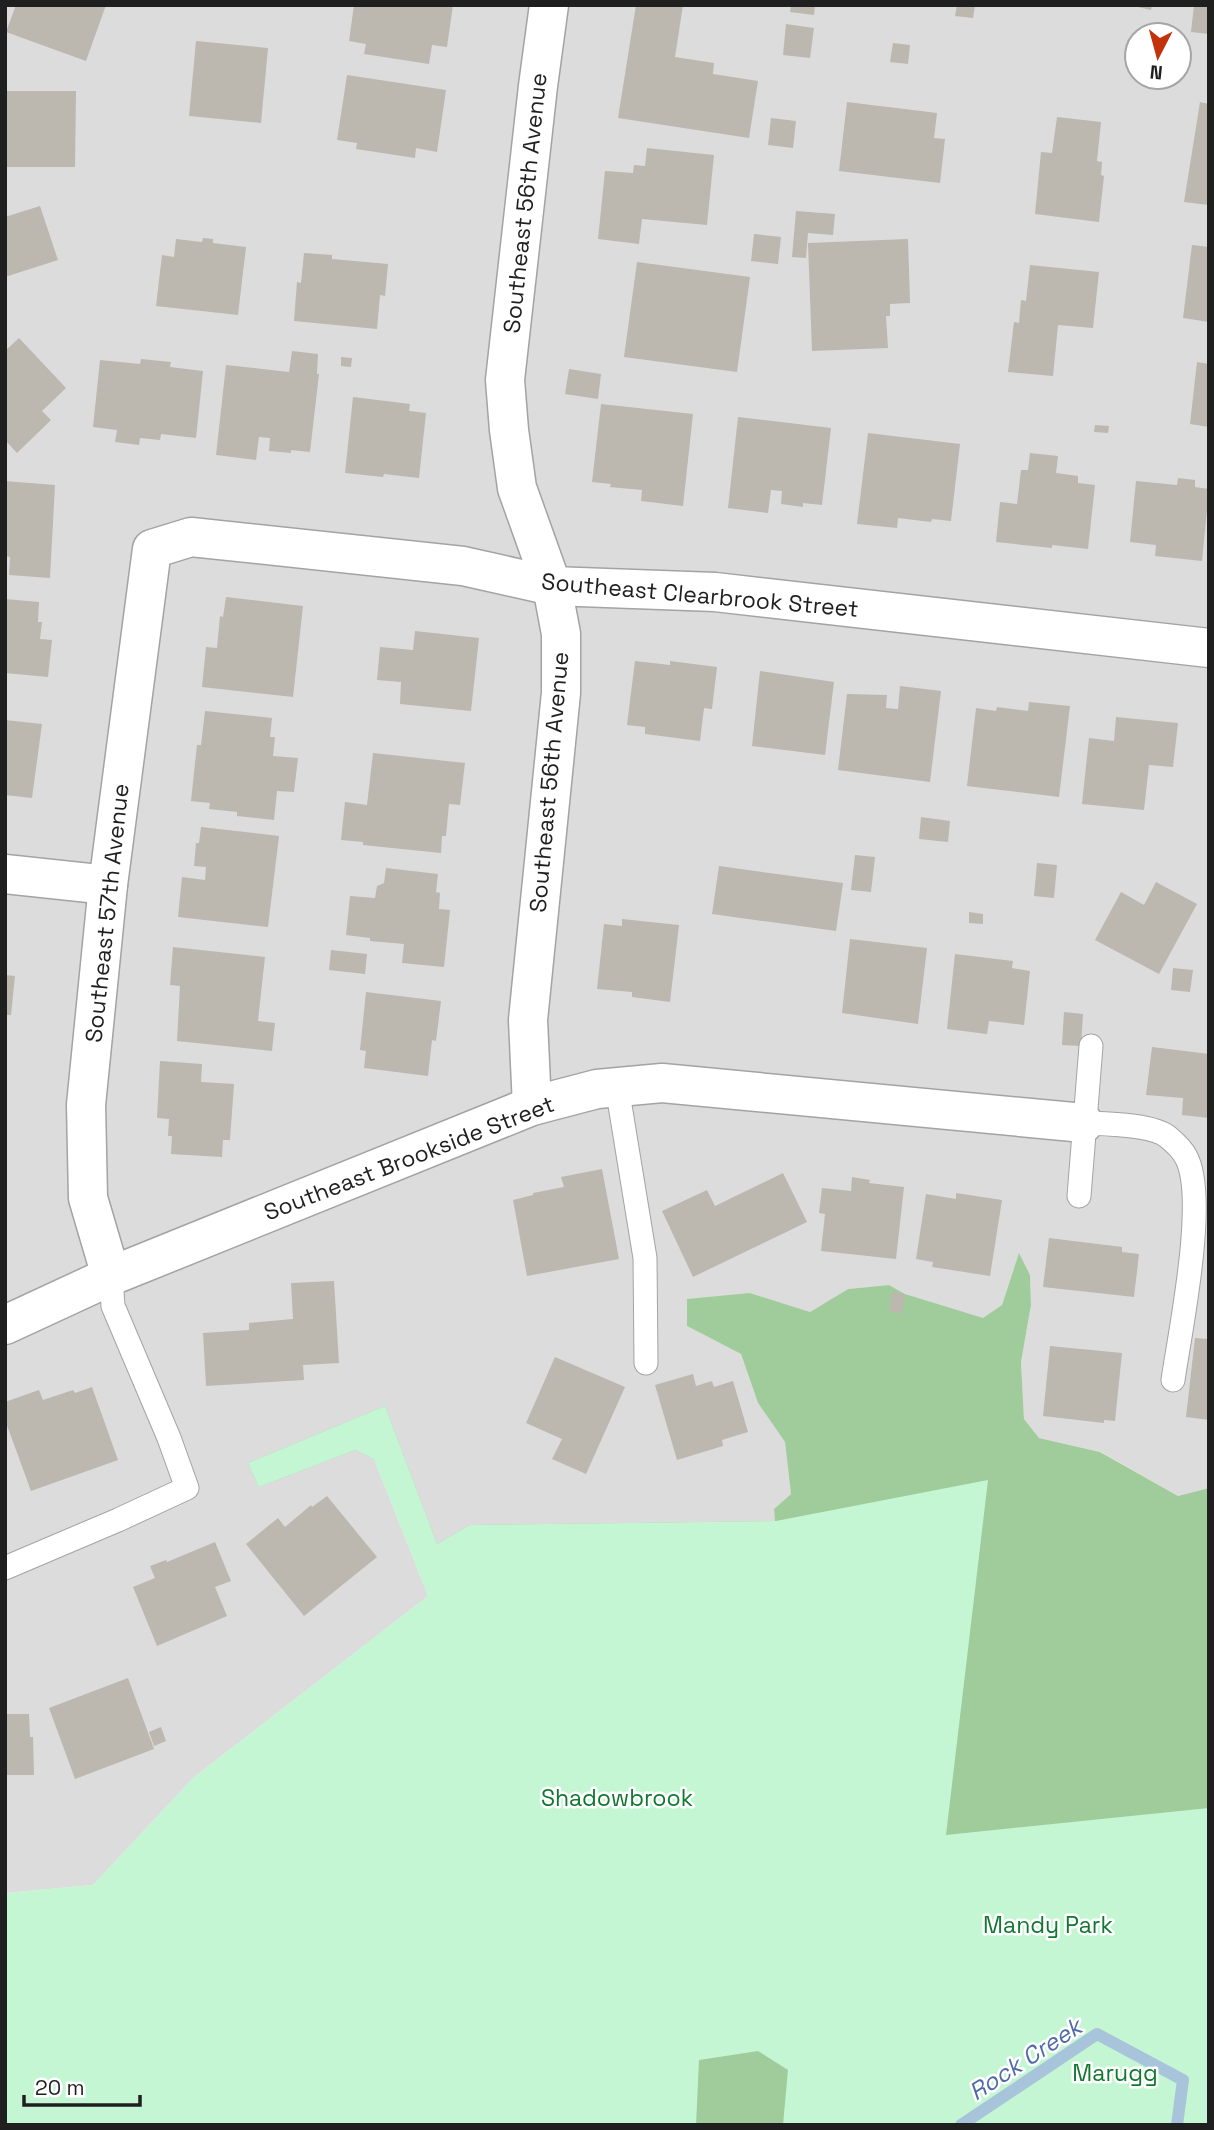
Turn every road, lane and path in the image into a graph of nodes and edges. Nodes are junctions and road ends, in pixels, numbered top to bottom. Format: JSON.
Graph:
{"nodes":[{"id":1,"x":549,"y":5,"type":"edge"},
{"id":2,"x":152,"y":549,"type":"joint"},
{"id":3,"x":552,"y":586,"type":"junction"},
{"id":4,"x":1209,"y":648,"type":"edge"},
{"id":5,"x":5,"y":874,"type":"edge"},
{"id":6,"x":108,"y":885,"type":"junction"},
{"id":7,"x":1091,"y":1046,"type":"dead end"},
{"id":8,"x":617,"y":1087,"type":"junction"},
{"id":9,"x":532,"y":1106,"type":"junction"},
{"id":10,"x":1084,"y":1123,"type":"junction"},
{"id":11,"x":1079,"y":1196,"type":"dead end"},
{"id":12,"x":111,"y":1276,"type":"junction"},
{"id":13,"x":5,"y":1325,"type":"edge"},
{"id":14,"x":646,"y":1363,"type":"dead end"},
{"id":15,"x":1173,"y":1380,"type":"dead end"},
{"id":16,"x":5,"y":1567,"type":"edge"}],
"edges":[{"from":1,"to":3,"type":"street","name":"Southeast 56th Avenue"},
{"from":2,"to":3,"type":"street","name":"Southeast Clearbrook Street"},
{"from":2,"to":6,"type":"street","name":"Southeast 57th Avenue"},
{"from":3,"to":4,"type":"street","name":"Southeast Clearbrook Street"},
{"from":3,"to":9,"type":"street","name":"Southeast 56th Avenue"},
{"from":5,"to":6,"type":"street"},
{"from":6,"to":12,"type":"street","name":"Southeast 57th Avenue"},
{"from":7,"to":10,"type":"lane"},
{"from":8,"to":9,"type":"street","name":"Southeast Brookside Street"},
{"from":8,"to":10,"type":"street","name":"Southeast Brookside Street"},
{"from":8,"to":14,"type":"lane"},
{"from":9,"to":12,"type":"street","name":"Southeast Brookside Street"},
{"from":10,"to":11,"type":"lane"},
{"from":10,"to":15,"type":"lane"},
{"from":12,"to":13,"type":"street","name":"Southeast Brookside Street"},
{"from":12,"to":16,"type":"lane"}]}
